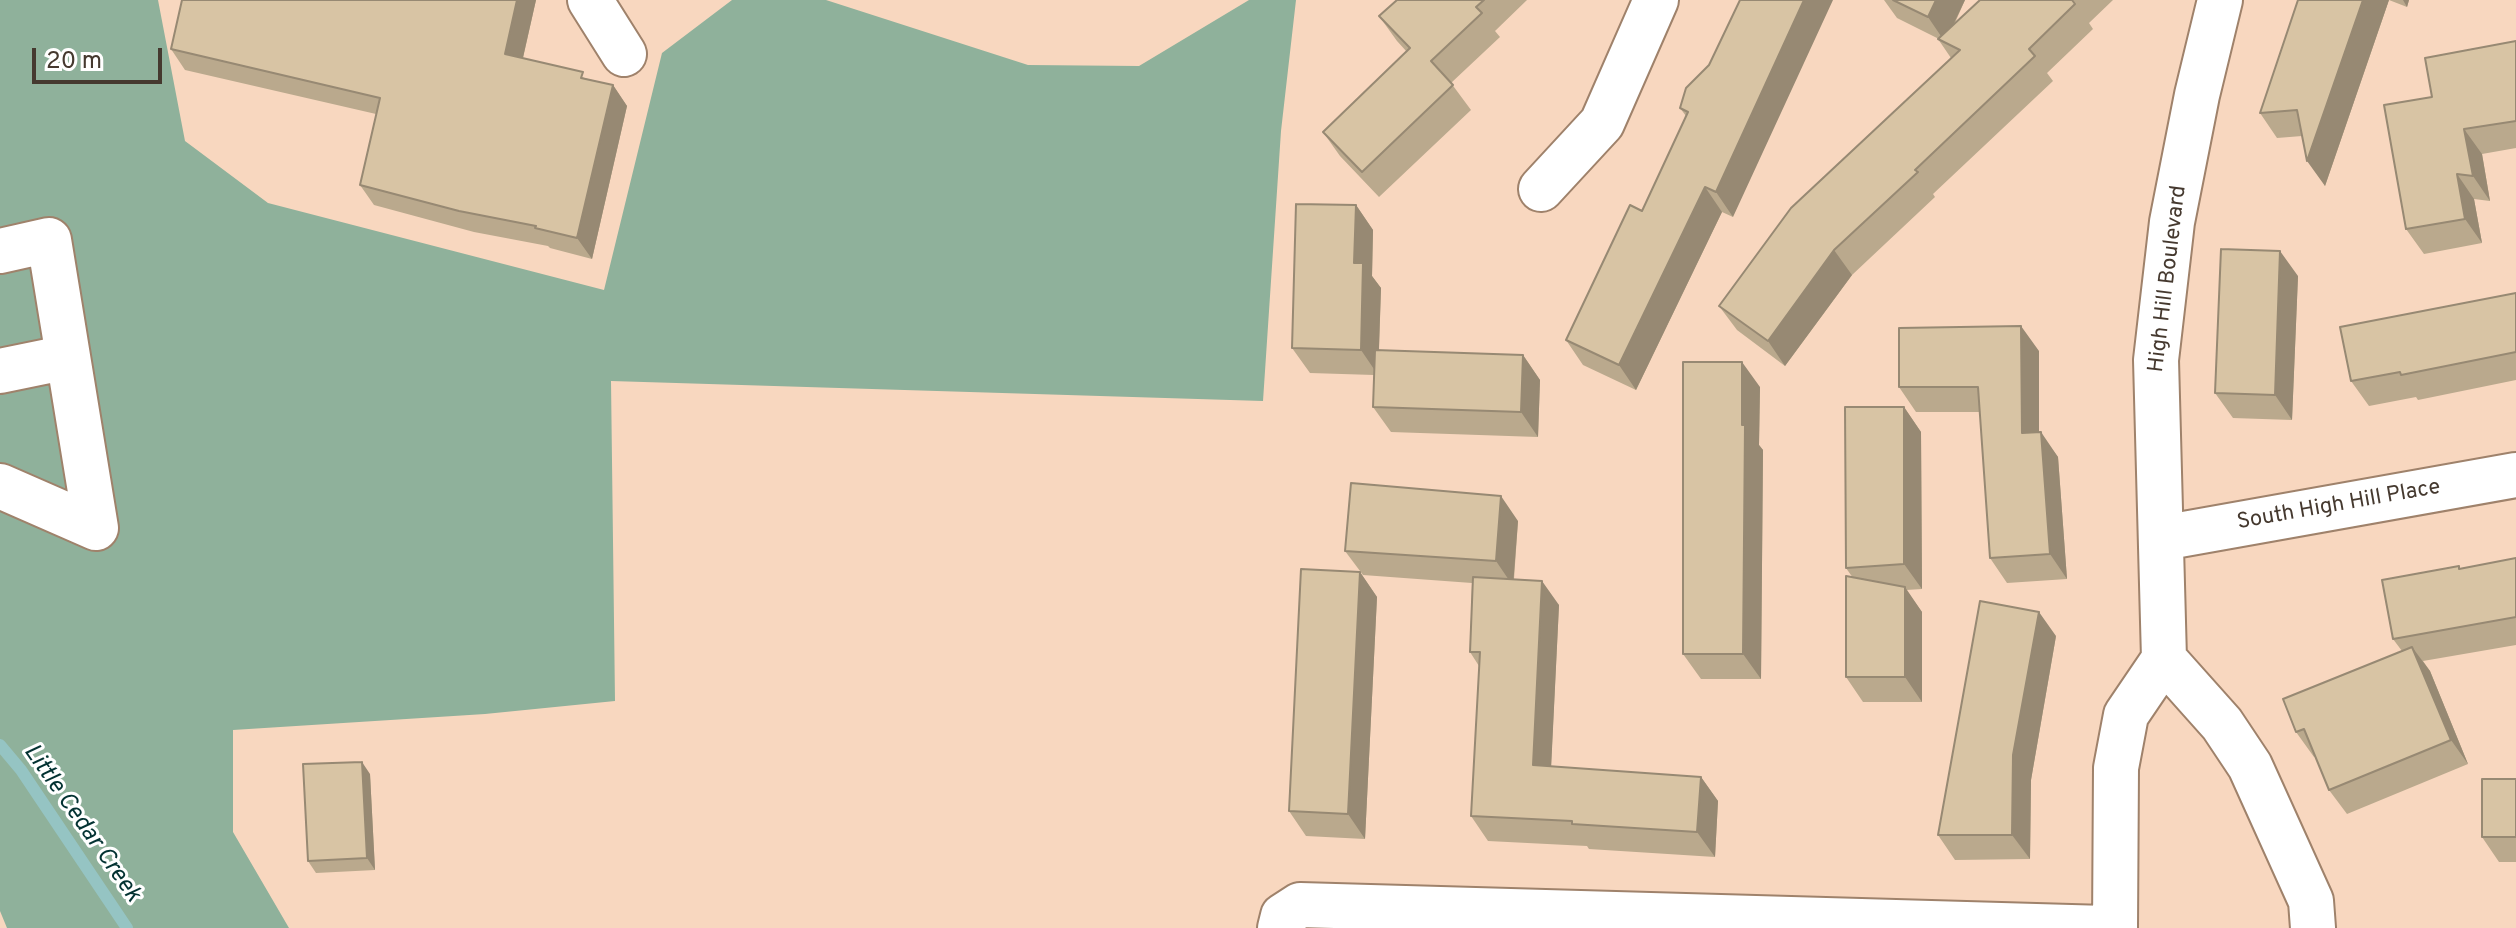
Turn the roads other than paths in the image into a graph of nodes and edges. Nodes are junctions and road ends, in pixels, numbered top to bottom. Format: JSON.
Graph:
{"nodes":[{"id":1,"x":590,"y":0,"type":"edge"},
{"id":2,"x":1656,"y":0,"type":"edge"},
{"id":3,"x":2220,"y":0,"type":"edge"},
{"id":4,"x":624,"y":54,"type":"dead end"},
{"id":5,"x":1541,"y":189,"type":"dead end"},
{"id":6,"x":0,"y":251,"type":"edge"},
{"id":7,"x":68,"y":357,"type":"junction"},
{"id":8,"x":0,"y":371,"type":"edge"},
{"id":9,"x":2516,"y":475,"type":"edge"},
{"id":10,"x":0,"y":486,"type":"edge"},
{"id":11,"x":2162,"y":538,"type":"junction"},
{"id":12,"x":2164,"y":659,"type":"junction"},
{"id":13,"x":1280,"y":928,"type":"edge"},
{"id":14,"x":2106,"y":928,"type":"edge"},
{"id":15,"x":2115,"y":928,"type":"edge"},
{"id":16,"x":2313,"y":928,"type":"edge"}],
"edges":[{"from":1,"to":4,"type":"street"},
{"from":2,"to":5,"type":"street"},
{"from":3,"to":11,"type":"street","name":"High Hill Boulevard"},
{"from":6,"to":7,"type":"street"},
{"from":7,"to":8,"type":"street"},
{"from":7,"to":10,"type":"street"},
{"from":9,"to":11,"type":"street","name":"South High Hill Place"},
{"from":11,"to":12,"type":"street","name":"High Hill Boulevard"},
{"from":12,"to":15,"type":"street"},
{"from":12,"to":16,"type":"street"},
{"from":13,"to":14,"type":"street"}]}
